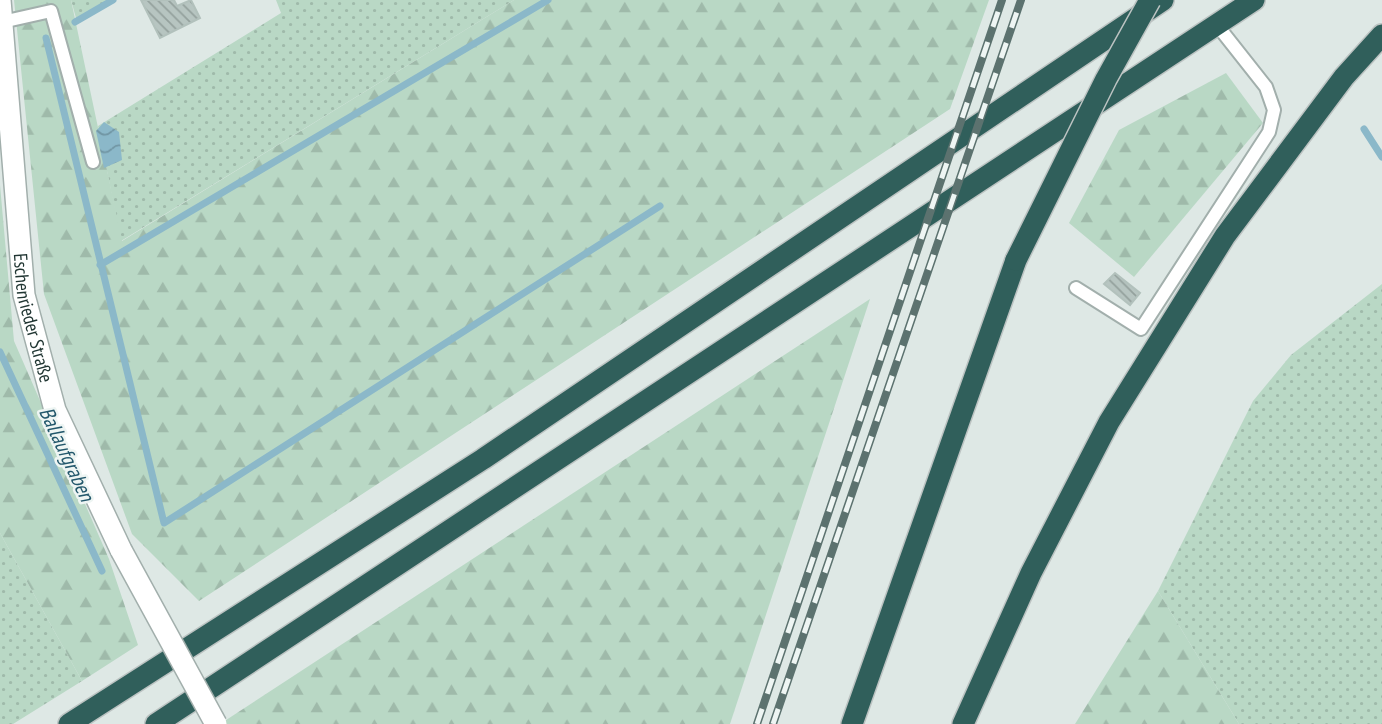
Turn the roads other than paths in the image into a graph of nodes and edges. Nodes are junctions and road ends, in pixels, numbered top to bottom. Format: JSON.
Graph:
{"nodes":[{"id":1,"x":0,"y":0,"type":"edge"},
{"id":2,"x":1150,"y":0,"type":"edge"},
{"id":3,"x":1163,"y":0,"type":"edge"},
{"id":4,"x":1254,"y":0,"type":"edge"},
{"id":5,"x":2,"y":22,"type":"junction"},
{"id":6,"x":1217,"y":25,"type":"junction"},
{"id":7,"x":1382,"y":35,"type":"edge"},
{"id":8,"x":93,"y":162,"type":"dead end"},
{"id":9,"x":1076,"y":288,"type":"dead end"},
{"id":10,"x":69,"y":724,"type":"edge"},
{"id":11,"x":156,"y":724,"type":"edge"},
{"id":12,"x":216,"y":724,"type":"edge"},
{"id":13,"x":852,"y":724,"type":"edge"},
{"id":14,"x":963,"y":724,"type":"edge"}],
"edges":[{"from":1,"to":5,"type":"street","name":"Eschenrieder Straße"},
{"from":2,"to":13,"type":"highway","bridge":true},
{"from":3,"to":10,"type":"highway"},
{"from":4,"to":6,"type":"highway"},
{"from":5,"to":8,"type":"lane"},
{"from":5,"to":12,"type":"street","name":"Eschenrieder Straße","bridge":true},
{"from":6,"to":9,"type":"lane"},
{"from":6,"to":11,"type":"highway"},
{"from":7,"to":14,"type":"highway"}]}
